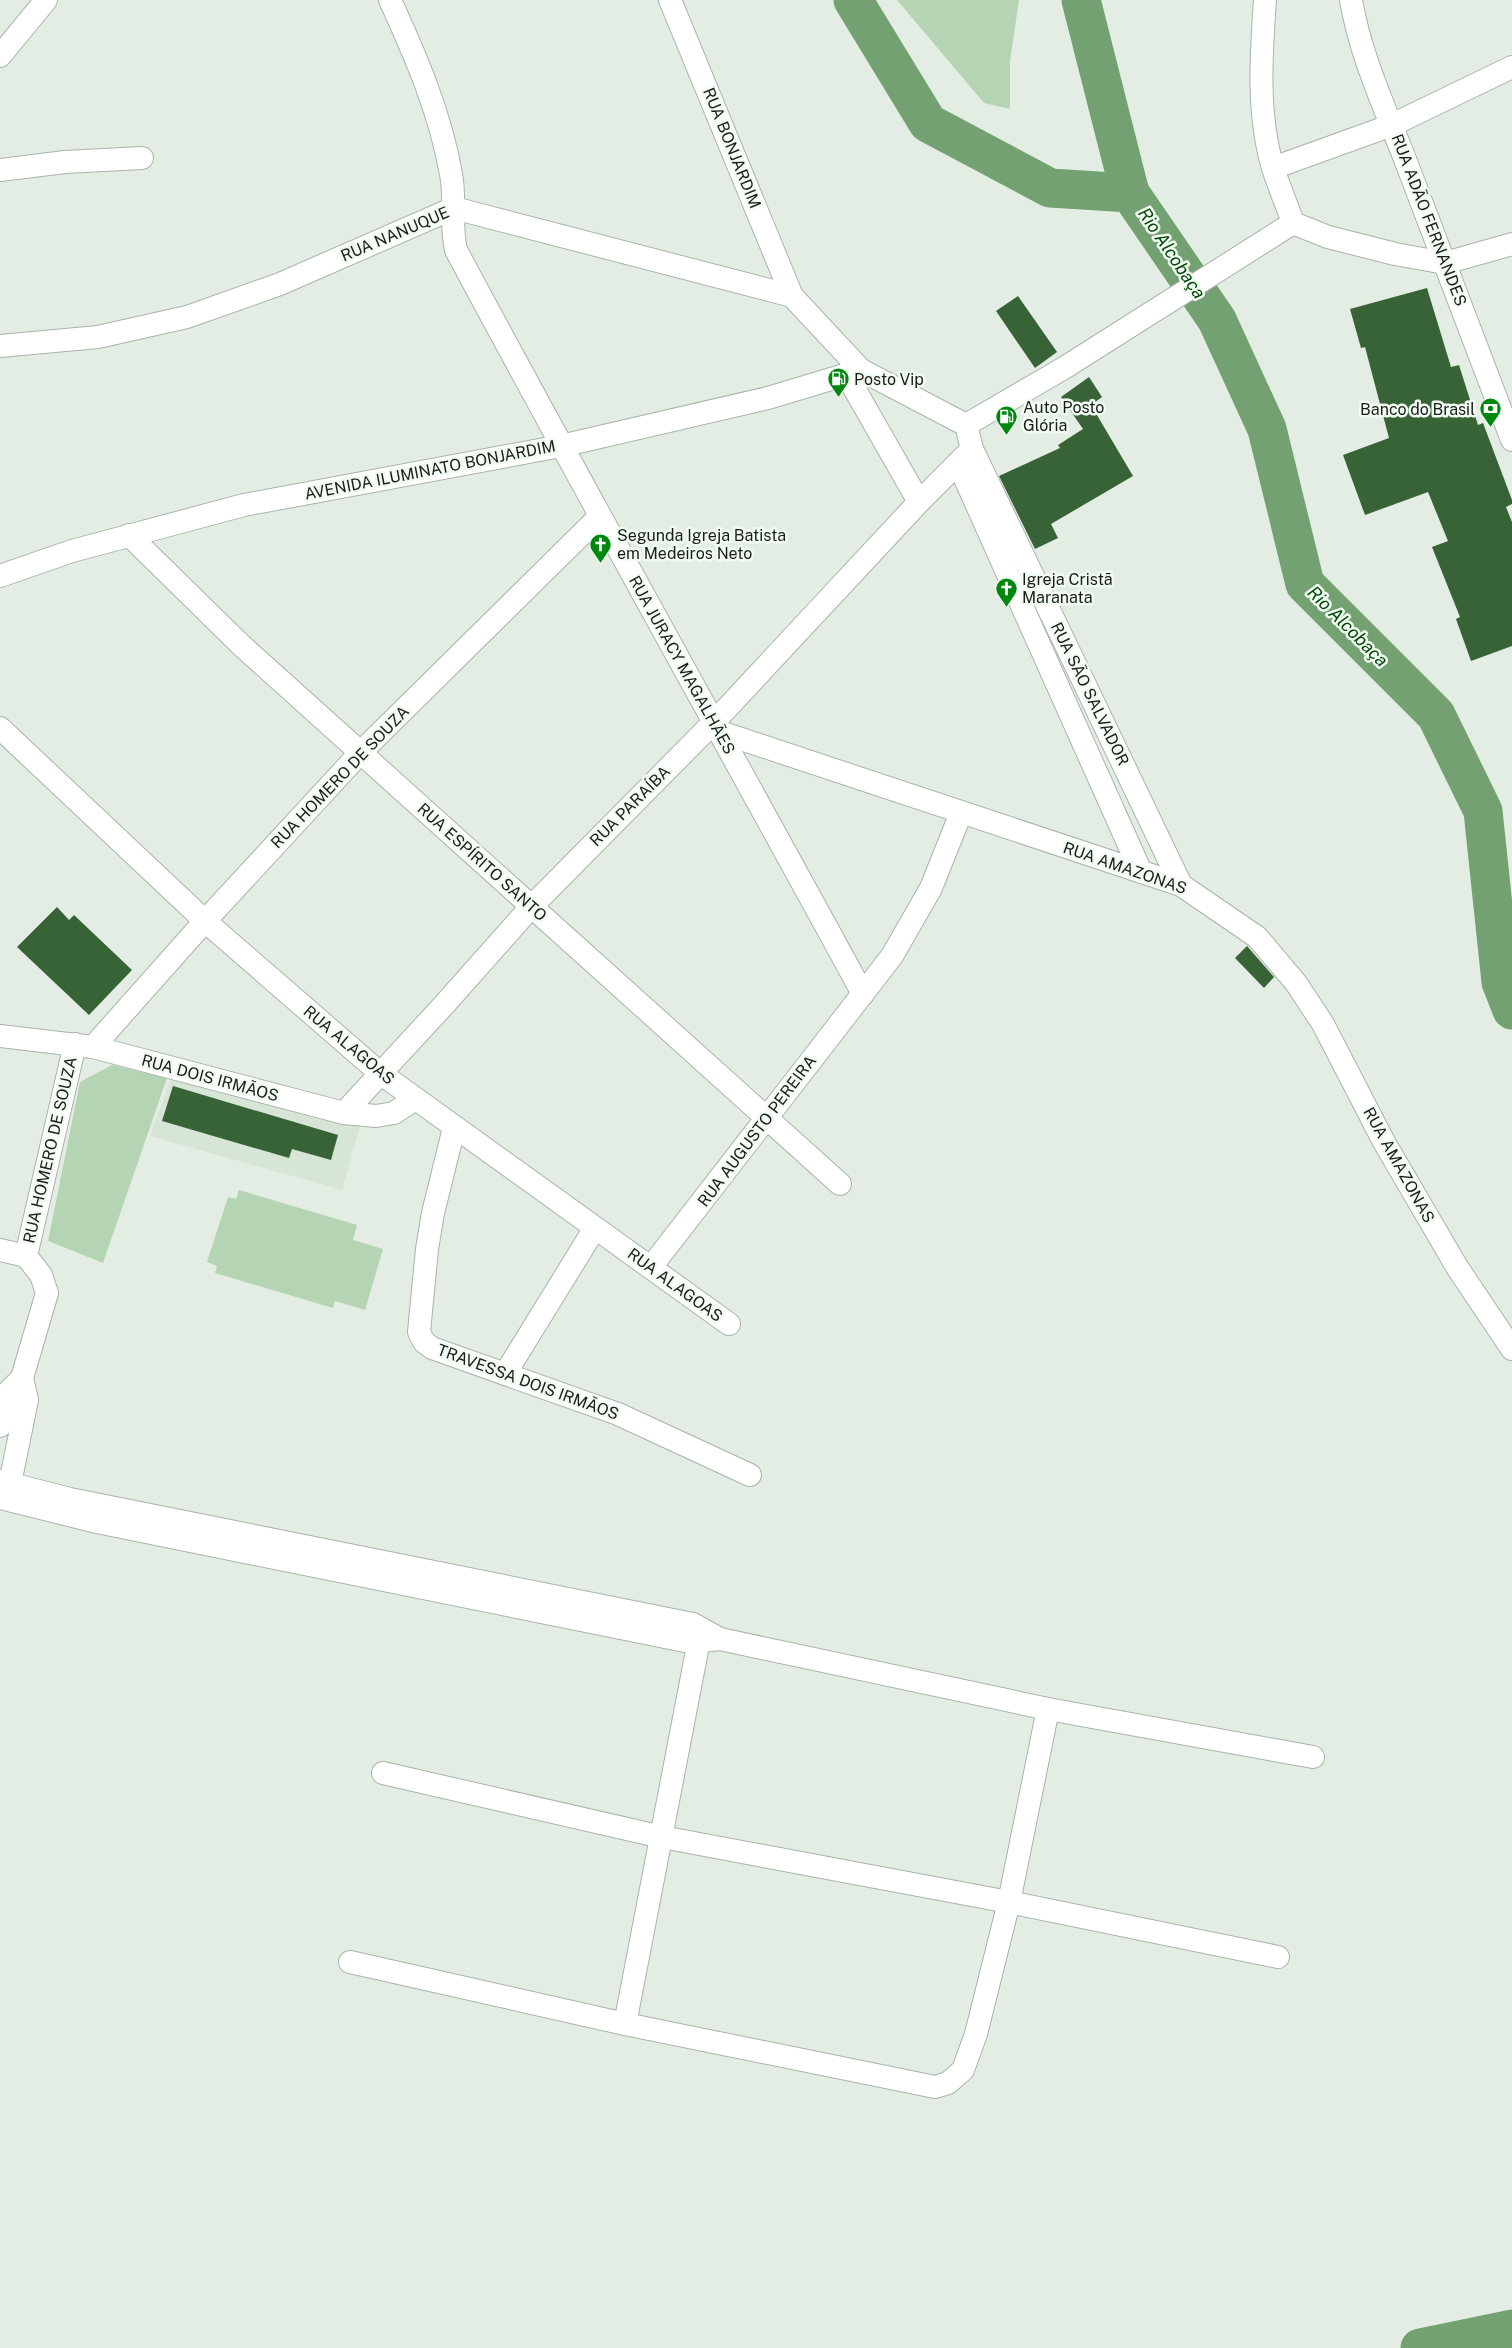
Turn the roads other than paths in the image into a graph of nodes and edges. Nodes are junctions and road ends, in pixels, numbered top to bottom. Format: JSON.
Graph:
{"nodes":[{"id":1,"x":46,"y":0,"type":"edge"},
{"id":2,"x":390,"y":0,"type":"edge"},
{"id":3,"x":670,"y":0,"type":"edge"},
{"id":4,"x":1265,"y":0,"type":"edge"},
{"id":5,"x":1351,"y":0,"type":"edge"},
{"id":6,"x":0,"y":56,"type":"edge"},
{"id":7,"x":1512,"y":67,"type":"edge"},
{"id":8,"x":1392,"y":126,"type":"junction"},
{"id":9,"x":142,"y":158,"type":"dead end"},
{"id":10,"x":1273,"y":168,"type":"junction"},
{"id":11,"x":0,"y":170,"type":"edge"},
{"id":12,"x":454,"y":208,"type":"junction"},
{"id":13,"x":1294,"y":222,"type":"junction"},
{"id":14,"x":1512,"y":244,"type":"edge"},
{"id":15,"x":1445,"y":264,"type":"junction"},
{"id":16,"x":792,"y":296,"type":"junction"},
{"id":17,"x":0,"y":346,"type":"edge"},
{"id":18,"x":854,"y":372,"type":"junction"},
{"id":19,"x":966,"y":425,"type":"junction"},
{"id":20,"x":1512,"y":440,"type":"edge"},
{"id":21,"x":561,"y":446,"type":"junction"},
{"id":22,"x":966,"y":456,"type":"junction"},
{"id":23,"x":919,"y":502,"type":"junction"},
{"id":24,"x":599,"y":518,"type":"junction"},
{"id":25,"x":129,"y":535,"type":"junction"},
{"id":26,"x":0,"y":576,"type":"edge"},
{"id":27,"x":717,"y":727,"type":"junction"},
{"id":28,"x":0,"y":728,"type":"edge"},
{"id":29,"x":361,"y":752,"type":"junction"},
{"id":30,"x":961,"y":813,"type":"junction"},
{"id":31,"x":1141,"y":872,"type":"junction"},
{"id":32,"x":1181,"y":885,"type":"junction"},
{"id":33,"x":531,"y":907,"type":"junction"},
{"id":34,"x":204,"y":921,"type":"junction"},
{"id":35,"x":863,"y":994,"type":"junction"},
{"id":36,"x":0,"y":1036,"type":"edge"},
{"id":37,"x":84,"y":1046,"type":"junction"},
{"id":38,"x":380,"y":1073,"type":"junction"},
{"id":39,"x":414,"y":1099,"type":"junction"},
{"id":40,"x":344,"y":1113,"type":"junction"},
{"id":41,"x":764,"y":1119,"type":"junction"},
{"id":42,"x":454,"y":1128,"type":"junction"},
{"id":43,"x":840,"y":1184,"type":"dead end"},
{"id":44,"x":595,"y":1228,"type":"junction"},
{"id":45,"x":0,"y":1250,"type":"edge"},
{"id":46,"x":26,"y":1256,"type":"junction"},
{"id":47,"x":651,"y":1267,"type":"junction"},
{"id":48,"x":729,"y":1324,"type":"dead end"},
{"id":49,"x":1512,"y":1349,"type":"edge"},
{"id":50,"x":505,"y":1374,"type":"junction"},
{"id":51,"x":22,"y":1378,"type":"junction"},
{"id":52,"x":0,"y":1426,"type":"edge"},
{"id":53,"x":750,"y":1475,"type":"dead end"},
{"id":54,"x":4,"y":1490,"type":"edge"},
{"id":55,"x":700,"y":1635,"type":"junction"},
{"id":56,"x":1048,"y":1709,"type":"junction"},
{"id":57,"x":1314,"y":1757,"type":"dead end"},
{"id":58,"x":383,"y":1773,"type":"dead end"},
{"id":59,"x":662,"y":1837,"type":"junction"},
{"id":60,"x":1009,"y":1902,"type":"junction"},
{"id":61,"x":1278,"y":1957,"type":"dead end"},
{"id":62,"x":350,"y":1962,"type":"dead end"},
{"id":63,"x":625,"y":2024,"type":"junction"}],
"edges":[{"from":1,"to":6,"type":"street"},
{"from":2,"to":12,"type":"street","name":"RUA JURACY MAGALHÃES"},
{"from":3,"to":16,"type":"street","name":"RUA BONJARDIM"},
{"from":4,"to":10,"type":"street"},
{"from":5,"to":8,"type":"street","name":"RUA ADÃO FERNANDES"},
{"from":7,"to":8,"type":"street"},
{"from":8,"to":10,"type":"street"},
{"from":8,"to":15,"type":"street","name":"RUA ADÃO FERNANDES"},
{"from":9,"to":11,"type":"street"},
{"from":10,"to":13,"type":"street"},
{"from":12,"to":16,"type":"street","name":"RUA NANUQUE"},
{"from":12,"to":17,"type":"street","name":"RUA NANUQUE"},
{"from":12,"to":21,"type":"street","name":"RUA JURACY MAGALHÃES"},
{"from":13,"to":15,"type":"street"},
{"from":13,"to":19,"type":"street"},
{"from":14,"to":15,"type":"street"},
{"from":15,"to":20,"type":"street","name":"RUA ADÃO FERNANDES"},
{"from":16,"to":18,"type":"street"},
{"from":18,"to":19,"type":"street"},
{"from":18,"to":21,"type":"street","name":"AVENIDA ILUMINATO BONJARDIM"},
{"from":18,"to":23,"type":"street"},
{"from":19,"to":22,"type":"street"},
{"from":21,"to":24,"type":"street","name":"RUA JURACY MAGALHÃES"},
{"from":21,"to":25,"type":"street","name":"AVENIDA ILUMINATO BONJARDIM"},
{"from":22,"to":23,"type":"street","name":"RUA PARAÍBA"},
{"from":22,"to":31,"type":"street","name":"RUA SÃO SALVADOR"},
{"from":22,"to":32,"type":"street","name":"RUA SÃO SALVADOR"},
{"from":23,"to":27,"type":"street","name":"RUA PARAÍBA"},
{"from":24,"to":27,"type":"street","name":"RUA JURACY MAGALHÃES"},
{"from":24,"to":29,"type":"street","name":"RUA HOMERO DE SOUZA"},
{"from":25,"to":26,"type":"street","name":"AVENIDA ILUMINATO BONJARDIM"},
{"from":25,"to":29,"type":"street","name":"RUA ESPÍRITO SANTO"},
{"from":27,"to":30,"type":"street","name":"RUA AMAZONAS"},
{"from":27,"to":33,"type":"street","name":"RUA PARAÍBA"},
{"from":27,"to":35,"type":"street","name":"RUA JURACY MAGALHÃES"},
{"from":28,"to":34,"type":"street","name":"RUA ALAGOAS"},
{"from":29,"to":33,"type":"street","name":"RUA ESPÍRITO SANTO"},
{"from":29,"to":34,"type":"street","name":"RUA HOMERO DE SOUZA"},
{"from":30,"to":31,"type":"street","name":"RUA AMAZONAS"},
{"from":30,"to":35,"type":"street","name":"RUA AUGUSTO PEREIRA"},
{"from":31,"to":32,"type":"street","name":"RUA AMAZONAS"},
{"from":32,"to":49,"type":"street","name":"RUA AMAZONAS"},
{"from":33,"to":38,"type":"street","name":"RUA PARAÍBA"},
{"from":33,"to":41,"type":"street","name":"RUA ESPÍRITO SANTO"},
{"from":34,"to":37,"type":"street","name":"RUA HOMERO DE SOUZA"},
{"from":34,"to":38,"type":"street","name":"RUA ALAGOAS"},
{"from":35,"to":41,"type":"street","name":"RUA AUGUSTO PEREIRA"},
{"from":36,"to":37,"type":"street","name":"RUA DOIS IRMÃOS"},
{"from":37,"to":40,"type":"street","name":"RUA DOIS IRMÃOS"},
{"from":37,"to":46,"type":"street","name":"RUA HOMERO DE SOUZA"},
{"from":38,"to":39,"type":"street","name":"RUA ALAGOAS"},
{"from":38,"to":40,"type":"street","name":"RUA PARAÍBA"},
{"from":39,"to":40,"type":"street","name":"RUA DOIS IRMÃOS"},
{"from":39,"to":42,"type":"street","name":"RUA ALAGOAS"},
{"from":41,"to":43,"type":"street","name":"RUA ESPÍRITO SANTO"},
{"from":41,"to":47,"type":"street","name":"RUA AUGUSTO PEREIRA"},
{"from":42,"to":44,"type":"street","name":"RUA ALAGOAS"},
{"from":42,"to":50,"type":"street","name":"TRAVESSA DOIS IRMÃOS"},
{"from":44,"to":47,"type":"street","name":"RUA ALAGOAS"},
{"from":44,"to":50,"type":"street"},
{"from":45,"to":46,"type":"street"},
{"from":46,"to":51,"type":"street"},
{"from":47,"to":48,"type":"street","name":"RUA ALAGOAS"},
{"from":50,"to":53,"type":"street","name":"TRAVESSA DOIS IRMÃOS"},
{"from":51,"to":52,"type":"street"},
{"from":51,"to":54,"type":"street"},
{"from":54,"to":55,"type":"street"},
{"from":55,"to":56,"type":"street"},
{"from":55,"to":59,"type":"street"},
{"from":56,"to":57,"type":"street"},
{"from":56,"to":60,"type":"street"},
{"from":58,"to":59,"type":"street"},
{"from":59,"to":60,"type":"street"},
{"from":59,"to":63,"type":"street"},
{"from":60,"to":61,"type":"street"},
{"from":60,"to":63,"type":"street"},
{"from":62,"to":63,"type":"street"}]}
